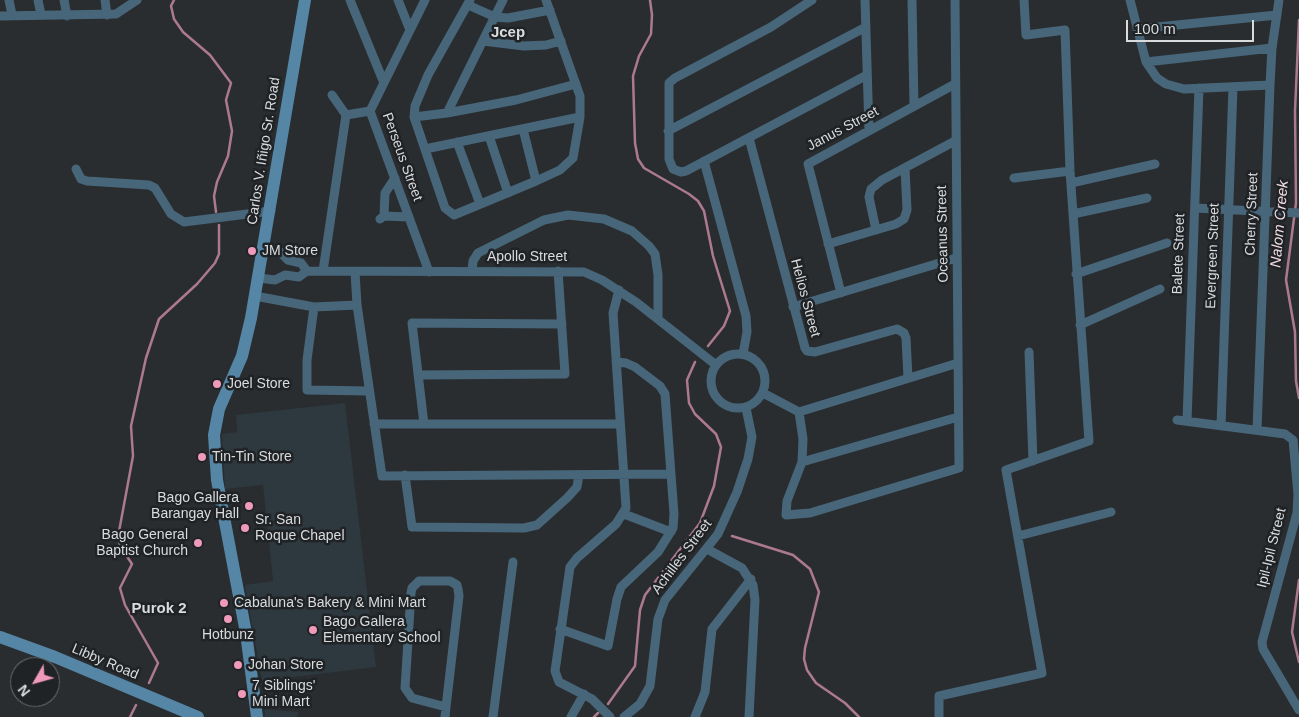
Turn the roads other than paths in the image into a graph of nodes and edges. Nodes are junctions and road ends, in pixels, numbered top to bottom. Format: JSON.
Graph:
{"nodes":[{"id":1,"x":9,"y":0,"type":"edge"},
{"id":2,"x":38,"y":0,"type":"edge"},
{"id":3,"x":64,"y":0,"type":"edge"},
{"id":4,"x":104,"y":0,"type":"edge"},
{"id":5,"x":137,"y":0,"type":"edge"},
{"id":6,"x":304,"y":0,"type":"edge"},
{"id":7,"x":350,"y":0,"type":"edge"},
{"id":8,"x":398,"y":0,"type":"edge"},
{"id":9,"x":425,"y":0,"type":"edge"},
{"id":10,"x":504,"y":0,"type":"edge"},
{"id":11,"x":546,"y":0,"type":"edge"},
{"id":12,"x":812,"y":0,"type":"edge"},
{"id":13,"x":865,"y":0,"type":"edge"},
{"id":14,"x":912,"y":0,"type":"edge"},
{"id":15,"x":955,"y":0,"type":"edge"},
{"id":16,"x":1024,"y":0,"type":"edge"},
{"id":17,"x":1130,"y":0,"type":"edge"},
{"id":18,"x":1279,"y":0,"type":"edge"},
{"id":19,"x":469,"y":2,"type":"edge"},
{"id":20,"x":550,"y":10,"type":"junction"},
{"id":21,"x":12,"y":15,"type":"junction"},
{"id":22,"x":41,"y":15,"type":"junction"},
{"id":23,"x":106,"y":15,"type":"junction"},
{"id":24,"x":1277,"y":15,"type":"junction"},
{"id":25,"x":0,"y":16,"type":"edge"},
{"id":26,"x":67,"y":16,"type":"junction"},
{"id":27,"x":495,"y":17,"type":"junction"},
{"id":28,"x":866,"y":27,"type":"junction"},
{"id":29,"x":1137,"y":29,"type":"junction"},
{"id":30,"x":410,"y":30,"type":"junction"},
{"id":31,"x":483,"y":41,"type":"junction"},
{"id":32,"x":561,"y":41,"type":"junction"},
{"id":33,"x":1272,"y":48,"type":"junction"},
{"id":34,"x":1146,"y":62,"type":"junction"},
{"id":35,"x":867,"y":75,"type":"junction"},
{"id":36,"x":384,"y":84,"type":"junction"},
{"id":37,"x":576,"y":84,"type":"junction"},
{"id":38,"x":955,"y":84,"type":"junction"},
{"id":39,"x":1270,"y":85,"type":"junction"},
{"id":40,"x":1233,"y":87,"type":"junction"},
{"id":41,"x":1199,"y":88,"type":"junction"},
{"id":42,"x":332,"y":95,"type":"dead end"},
{"id":43,"x":914,"y":106,"type":"junction"},
{"id":44,"x":370,"y":111,"type":"junction"},
{"id":45,"x":447,"y":113,"type":"junction"},
{"id":46,"x":346,"y":115,"type":"junction"},
{"id":47,"x":414,"y":117,"type":"junction"},
{"id":48,"x":580,"y":117,"type":"junction"},
{"id":49,"x":523,"y":129,"type":"junction"},
{"id":50,"x":668,"y":131,"type":"junction"},
{"id":51,"x":869,"y":131,"type":"junction"},
{"id":52,"x":489,"y":136,"type":"junction"},
{"id":53,"x":748,"y":138,"type":"junction"},
{"id":54,"x":956,"y":141,"type":"junction"},
{"id":55,"x":457,"y":142,"type":"junction"},
{"id":56,"x":425,"y":149,"type":"junction"},
{"id":57,"x":704,"y":161,"type":"junction"},
{"id":58,"x":1155,"y":164,"type":"dead end"},
{"id":59,"x":905,"y":168,"type":"junction"},
{"id":60,"x":76,"y":169,"type":"dead end"},
{"id":61,"x":1070,"y":170,"type":"junction"},
{"id":62,"x":395,"y":178,"type":"junction"},
{"id":63,"x":1014,"y":178,"type":"dead end"},
{"id":64,"x":536,"y":181,"type":"junction"},
{"id":65,"x":1071,"y":183,"type":"junction"},
{"id":66,"x":508,"y":193,"type":"junction"},
{"id":67,"x":1146,"y":198,"type":"dead end"},
{"id":68,"x":480,"y":204,"type":"junction"},
{"id":69,"x":1195,"y":208,"type":"junction"},
{"id":70,"x":1229,"y":210,"type":"junction"},
{"id":71,"x":271,"y":211,"type":"junction"},
{"id":72,"x":1266,"y":212,"type":"junction"},
{"id":73,"x":1299,"y":213,"type":"edge"},
{"id":74,"x":1073,"y":214,"type":"junction"},
{"id":75,"x":409,"y":217,"type":"junction"},
{"id":76,"x":876,"y":230,"type":"junction"},
{"id":77,"x":1167,"y":243,"type":"dead end"},
{"id":78,"x":828,"y":244,"type":"junction"},
{"id":79,"x":264,"y":247,"type":"junction"},
{"id":80,"x":956,"y":258,"type":"junction"},
{"id":81,"x":288,"y":260,"type":"junction"},
{"id":82,"x":307,"y":270,"type":"junction"},
{"id":83,"x":323,"y":271,"type":"junction"},
{"id":84,"x":472,"y":271,"type":"junction"},
{"id":85,"x":558,"y":271,"type":"junction"},
{"id":86,"x":355,"y":272,"type":"junction"},
{"id":87,"x":429,"y":272,"type":"junction"},
{"id":88,"x":1076,"y":274,"type":"junction"},
{"id":89,"x":285,"y":275,"type":"junction"},
{"id":90,"x":259,"y":278,"type":"junction"},
{"id":91,"x":1160,"y":289,"type":"dead end"},
{"id":92,"x":618,"y":290,"type":"junction"},
{"id":93,"x":841,"y":293,"type":"junction"},
{"id":94,"x":255,"y":296,"type":"junction"},
{"id":95,"x":357,"y":306,"type":"junction"},
{"id":96,"x":314,"y":308,"type":"junction"},
{"id":97,"x":793,"y":308,"type":"junction"},
{"id":98,"x":658,"y":318,"type":"junction"},
{"id":99,"x":562,"y":324,"type":"junction"},
{"id":100,"x":1080,"y":325,"type":"junction"},
{"id":101,"x":1029,"y":352,"type":"dead end"},
{"id":102,"x":743,"y":354,"type":"junction"},
{"id":103,"x":616,"y":362,"type":"junction"},
{"id":104,"x":958,"y":363,"type":"junction"},
{"id":105,"x":716,"y":365,"type":"junction"},
{"id":106,"x":418,"y":374,"type":"junction"},
{"id":107,"x":908,"y":378,"type":"junction"},
{"id":108,"x":369,"y":391,"type":"junction"},
{"id":109,"x":763,"y":393,"type":"junction"},
{"id":110,"x":746,"y":408,"type":"junction"},
{"id":111,"x":800,"y":412,"type":"junction"},
{"id":112,"x":958,"y":417,"type":"junction"},
{"id":113,"x":1177,"y":420,"type":"dead end"},
{"id":114,"x":1187,"y":421,"type":"junction"},
{"id":115,"x":374,"y":424,"type":"junction"},
{"id":116,"x":424,"y":424,"type":"junction"},
{"id":117,"x":620,"y":424,"type":"junction"},
{"id":118,"x":1221,"y":426,"type":"junction"},
{"id":119,"x":1257,"y":430,"type":"junction"},
{"id":120,"x":1033,"y":461,"type":"junction"},
{"id":121,"x":802,"y":462,"type":"junction"},
{"id":122,"x":672,"y":474,"type":"junction"},
{"id":123,"x":405,"y":475,"type":"junction"},
{"id":124,"x":580,"y":475,"type":"junction"},
{"id":125,"x":624,"y":475,"type":"junction"},
{"id":126,"x":1111,"y":512,"type":"dead end"},
{"id":127,"x":624,"y":514,"type":"junction"},
{"id":128,"x":671,"y":532,"type":"junction"},
{"id":129,"x":1018,"y":536,"type":"junction"},
{"id":130,"x":707,"y":549,"type":"junction"},
{"id":131,"x":513,"y":562,"type":"dead end"},
{"id":132,"x":751,"y":579,"type":"junction"},
{"id":133,"x":560,"y":630,"type":"junction"},
{"id":134,"x":0,"y":637,"type":"edge"},
{"id":135,"x":584,"y":694,"type":"junction"},
{"id":136,"x":701,"y":705,"type":"junction"},
{"id":137,"x":446,"y":707,"type":"junction"},
{"id":138,"x":1299,"y":710,"type":"edge"},
{"id":139,"x":198,"y":717,"type":"edge"},
{"id":140,"x":257,"y":717,"type":"edge"},
{"id":141,"x":444,"y":717,"type":"edge"},
{"id":142,"x":493,"y":717,"type":"edge"},
{"id":143,"x":571,"y":717,"type":"edge"},
{"id":144,"x":610,"y":717,"type":"edge"},
{"id":145,"x":624,"y":717,"type":"edge"},
{"id":146,"x":695,"y":717,"type":"edge"},
{"id":147,"x":705,"y":717,"type":"edge"},
{"id":148,"x":749,"y":717,"type":"edge"},
{"id":149,"x":939,"y":717,"type":"edge"}],
"edges":[{"from":1,"to":21,"type":"street"},
{"from":2,"to":22,"type":"street"},
{"from":3,"to":26,"type":"street"},
{"from":4,"to":23,"type":"street"},
{"from":5,"to":23,"type":"street"},
{"from":6,"to":71,"type":"main road","name":"Carlos V. Iñigo Sr. Road"},
{"from":7,"to":36,"type":"street"},
{"from":8,"to":30,"type":"street"},
{"from":9,"to":30,"type":"street","name":"Perseus Street"},
{"from":10,"to":27,"type":"street"},
{"from":11,"to":20,"type":"street"},
{"from":12,"to":50,"type":"street"},
{"from":13,"to":28,"type":"street"},
{"from":14,"to":43,"type":"street"},
{"from":15,"to":38,"type":"street","name":"Oceanus Street"},
{"from":16,"to":61,"type":"street"},
{"from":17,"to":29,"type":"street"},
{"from":18,"to":24,"type":"street","name":"Cherry Street"},
{"from":19,"to":27,"type":"street"},
{"from":19,"to":47,"type":"street"},
{"from":20,"to":27,"type":"street"},
{"from":20,"to":32,"type":"street"},
{"from":21,"to":22,"type":"street"},
{"from":21,"to":25,"type":"street"},
{"from":22,"to":26,"type":"street"},
{"from":23,"to":26,"type":"street"},
{"from":24,"to":29,"type":"street"},
{"from":24,"to":33,"type":"street","name":"Cherry Street"},
{"from":27,"to":31,"type":"street"},
{"from":28,"to":35,"type":"street"},
{"from":28,"to":50,"type":"street"},
{"from":29,"to":34,"type":"street"},
{"from":30,"to":36,"type":"street","name":"Perseus Street"},
{"from":31,"to":32,"type":"street"},
{"from":31,"to":45,"type":"street"},
{"from":32,"to":37,"type":"street"},
{"from":33,"to":34,"type":"street"},
{"from":33,"to":39,"type":"street","name":"Cherry Street"},
{"from":34,"to":41,"type":"street"},
{"from":35,"to":51,"type":"street"},
{"from":35,"to":53,"type":"street"},
{"from":36,"to":44,"type":"street","name":"Perseus Street"},
{"from":37,"to":45,"type":"street"},
{"from":37,"to":48,"type":"street"},
{"from":38,"to":43,"type":"street","name":"Janus Street"},
{"from":38,"to":54,"type":"street","name":"Oceanus Street"},
{"from":39,"to":40,"type":"street"},
{"from":39,"to":72,"type":"street","name":"Cherry Street"},
{"from":40,"to":41,"type":"street"},
{"from":40,"to":70,"type":"street","name":"Evergreen Street"},
{"from":41,"to":69,"type":"street","name":"Balete Street"},
{"from":42,"to":46,"type":"street"},
{"from":43,"to":51,"type":"street","name":"Janus Street"},
{"from":44,"to":46,"type":"street"},
{"from":44,"to":62,"type":"street","name":"Perseus Street"},
{"from":45,"to":47,"type":"street"},
{"from":46,"to":83,"type":"street"},
{"from":47,"to":56,"type":"street"},
{"from":48,"to":49,"type":"street"},
{"from":48,"to":64,"type":"street"},
{"from":49,"to":52,"type":"street"},
{"from":49,"to":64,"type":"street"},
{"from":50,"to":57,"type":"street"},
{"from":51,"to":78,"type":"street","name":"Janus Street"},
{"from":52,"to":55,"type":"street"},
{"from":52,"to":66,"type":"street"},
{"from":53,"to":57,"type":"street"},
{"from":53,"to":97,"type":"street","name":"Helios Street"},
{"from":54,"to":59,"type":"street"},
{"from":54,"to":80,"type":"street","name":"Oceanus Street"},
{"from":55,"to":56,"type":"street"},
{"from":55,"to":68,"type":"street"},
{"from":56,"to":68,"type":"street"},
{"from":57,"to":102,"type":"street"},
{"from":58,"to":65,"type":"street"},
{"from":59,"to":76,"type":"street"},
{"from":59,"to":76,"type":"street"},
{"from":60,"to":71,"type":"street"},
{"from":61,"to":63,"type":"street"},
{"from":61,"to":65,"type":"street"},
{"from":62,"to":75,"type":"street","name":"Perseus Street"},
{"from":62,"to":75,"type":"street"},
{"from":64,"to":66,"type":"street"},
{"from":65,"to":74,"type":"street"},
{"from":66,"to":68,"type":"street"},
{"from":67,"to":74,"type":"street"},
{"from":69,"to":70,"type":"street"},
{"from":69,"to":114,"type":"street","name":"Balete Street"},
{"from":70,"to":72,"type":"street"},
{"from":70,"to":118,"type":"street","name":"Evergreen Street"},
{"from":71,"to":79,"type":"main road","name":"Carlos V. Iñigo Sr. Road"},
{"from":72,"to":73,"type":"street"},
{"from":72,"to":119,"type":"street","name":"Cherry Street"},
{"from":74,"to":88,"type":"street"},
{"from":75,"to":87,"type":"street","name":"Perseus Street"},
{"from":76,"to":78,"type":"street"},
{"from":77,"to":88,"type":"street"},
{"from":78,"to":93,"type":"street","name":"Janus Street"},
{"from":79,"to":81,"type":"street","name":"Apollo Street"},
{"from":79,"to":90,"type":"main road","name":"Carlos V. Iñigo Sr. Road"},
{"from":80,"to":93,"type":"street"},
{"from":80,"to":104,"type":"street","name":"Oceanus Street"},
{"from":81,"to":82,"type":"street","name":"Apollo Street"},
{"from":81,"to":89,"type":"street"},
{"from":82,"to":83,"type":"street","name":"Apollo Street"},
{"from":82,"to":89,"type":"street","name":"Apollo Street"},
{"from":83,"to":86,"type":"street","name":"Apollo Street"},
{"from":84,"to":85,"type":"street","name":"Apollo Street"},
{"from":84,"to":87,"type":"street","name":"Apollo Street"},
{"from":84,"to":98,"type":"street"},
{"from":85,"to":92,"type":"street","name":"Apollo Street"},
{"from":85,"to":99,"type":"street"},
{"from":86,"to":87,"type":"street","name":"Apollo Street"},
{"from":86,"to":95,"type":"street"},
{"from":88,"to":100,"type":"street"},
{"from":89,"to":90,"type":"street","name":"Apollo Street"},
{"from":90,"to":94,"type":"main road","name":"Carlos V. Iñigo Sr. Road"},
{"from":91,"to":100,"type":"street"},
{"from":92,"to":98,"type":"street","name":"Apollo Street"},
{"from":92,"to":103,"type":"street"},
{"from":93,"to":97,"type":"street"},
{"from":94,"to":96,"type":"street"},
{"from":94,"to":140,"type":"main road","name":"Carlos V. Iñigo Sr. Road"},
{"from":95,"to":96,"type":"street"},
{"from":95,"to":108,"type":"street"},
{"from":96,"to":108,"type":"street"},
{"from":97,"to":107,"type":"street","name":"Helios Street"},
{"from":98,"to":105,"type":"street","name":"Apollo Street"},
{"from":99,"to":106,"type":"street"},
{"from":99,"to":106,"type":"street"},
{"from":100,"to":120,"type":"street"},
{"from":101,"to":120,"type":"street"},
{"from":102,"to":105,"type":"street"},
{"from":102,"to":109,"type":"street"},
{"from":103,"to":117,"type":"street"},
{"from":103,"to":122,"type":"street"},
{"from":104,"to":107,"type":"street"},
{"from":104,"to":112,"type":"street","name":"Oceanus Street"},
{"from":105,"to":110,"type":"street"},
{"from":106,"to":116,"type":"street"},
{"from":107,"to":111,"type":"street"},
{"from":108,"to":115,"type":"street"},
{"from":109,"to":110,"type":"street"},
{"from":109,"to":111,"type":"street"},
{"from":110,"to":130,"type":"street","name":"Achilles Street"},
{"from":111,"to":121,"type":"street"},
{"from":112,"to":121,"type":"street"},
{"from":112,"to":121,"type":"street","name":"Oceanus Street"},
{"from":113,"to":114,"type":"street","name":"Ipil-Ipil Street"},
{"from":114,"to":118,"type":"street","name":"Ipil-Ipil Street"},
{"from":115,"to":116,"type":"street"},
{"from":115,"to":123,"type":"street"},
{"from":116,"to":117,"type":"street"},
{"from":117,"to":125,"type":"street"},
{"from":118,"to":119,"type":"street","name":"Ipil-Ipil Street"},
{"from":119,"to":138,"type":"street","name":"Ipil-Ipil Street"},
{"from":120,"to":129,"type":"street"},
{"from":122,"to":125,"type":"street"},
{"from":122,"to":128,"type":"street"},
{"from":123,"to":124,"type":"street"},
{"from":123,"to":124,"type":"street"},
{"from":124,"to":125,"type":"street"},
{"from":125,"to":127,"type":"street"},
{"from":126,"to":129,"type":"street"},
{"from":127,"to":128,"type":"street"},
{"from":127,"to":133,"type":"street"},
{"from":128,"to":133,"type":"street"},
{"from":129,"to":149,"type":"street"},
{"from":130,"to":132,"type":"street"},
{"from":130,"to":145,"type":"street","name":"Achilles Street"},
{"from":131,"to":142,"type":"street"},
{"from":132,"to":136,"type":"street"},
{"from":132,"to":148,"type":"street"},
{"from":133,"to":135,"type":"street"},
{"from":134,"to":139,"type":"main road","name":"Libby Road"},
{"from":135,"to":143,"type":"street"},
{"from":135,"to":144,"type":"street"},
{"from":136,"to":146,"type":"street"},
{"from":136,"to":147,"type":"street"},
{"from":137,"to":137,"type":"street"},
{"from":137,"to":141,"type":"street"}]}
